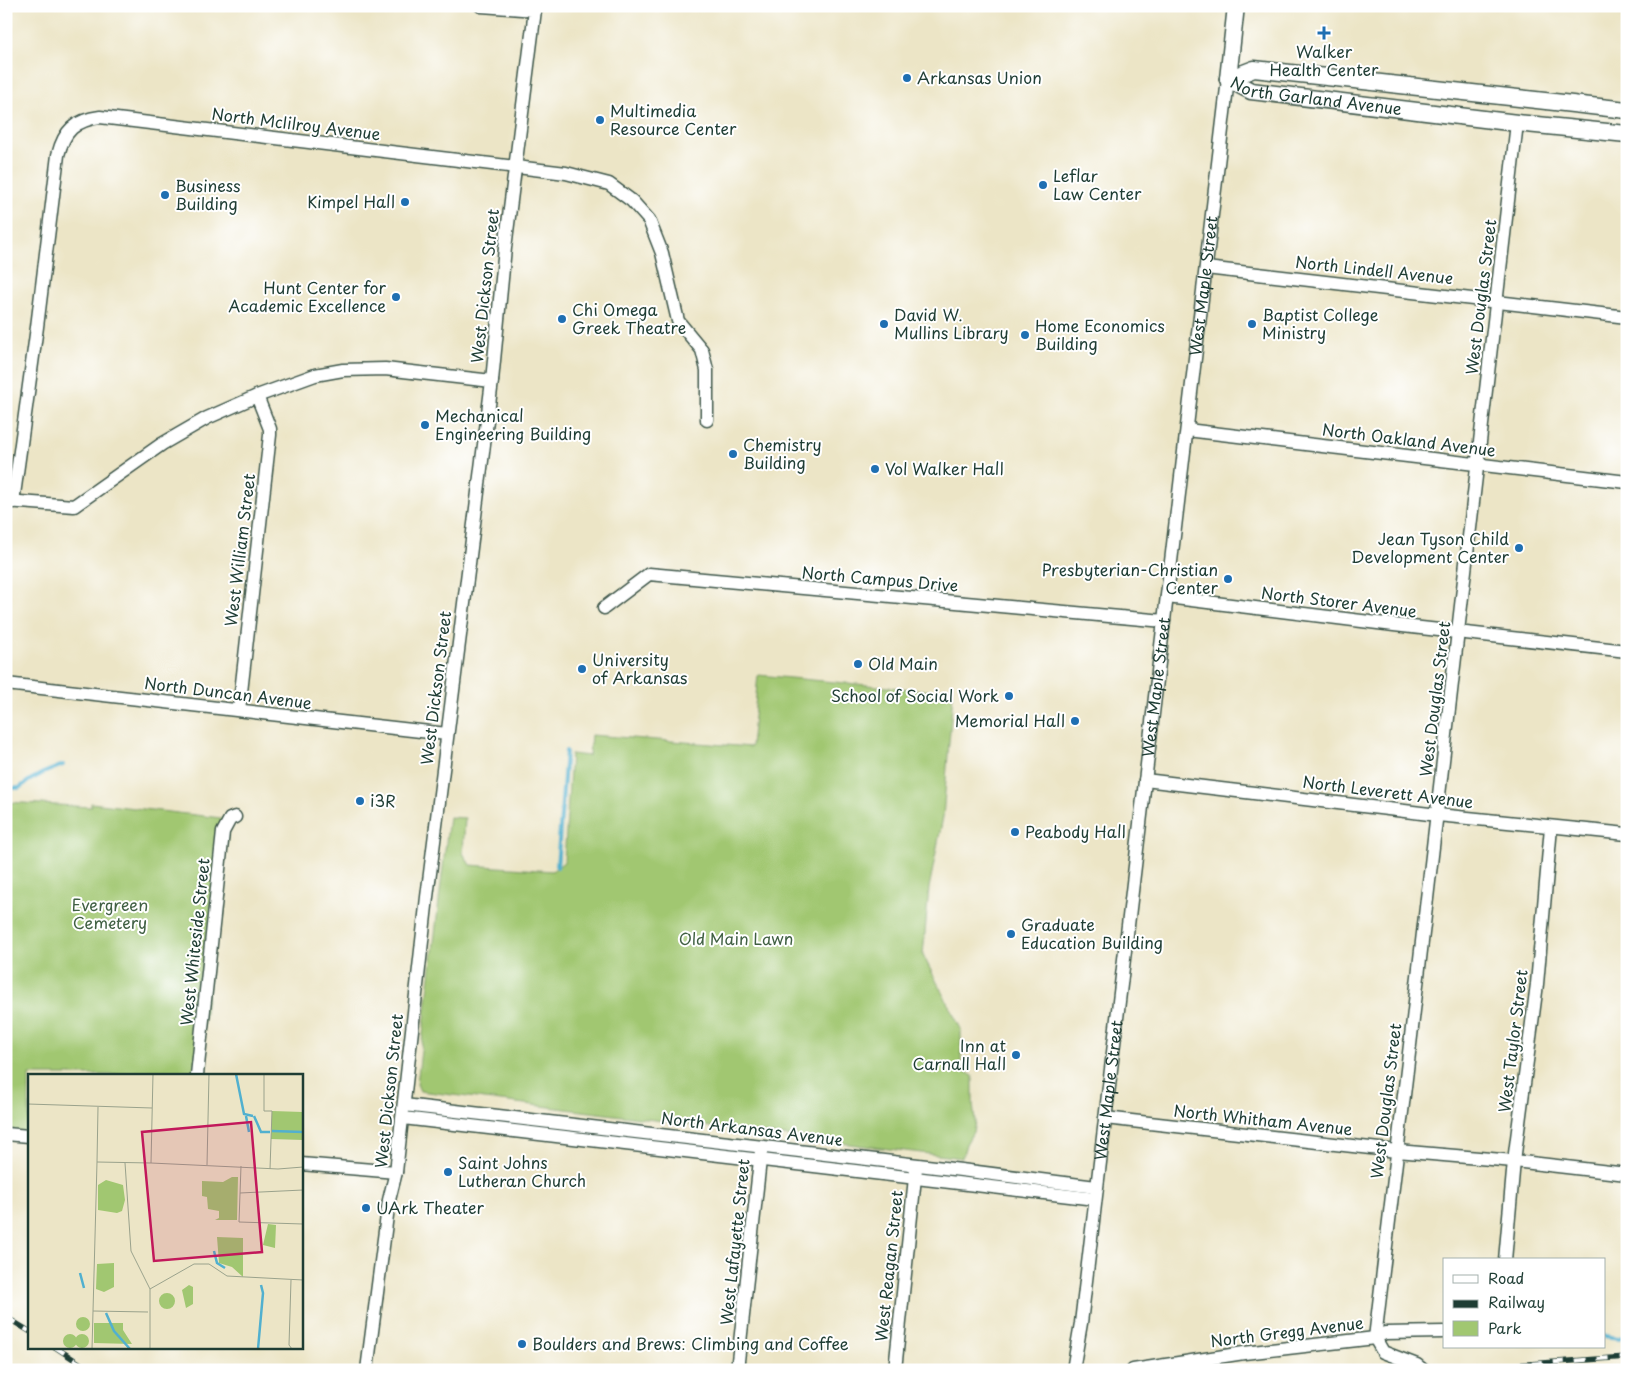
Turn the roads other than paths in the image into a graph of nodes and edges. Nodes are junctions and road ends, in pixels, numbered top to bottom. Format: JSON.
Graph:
{"nodes":[{"id":1,"x":481,"y":6,"type":"edge"},
{"id":2,"x":1236,"y":6,"type":"edge"},
{"id":3,"x":1228,"y":79,"type":"junction"},
{"id":4,"x":1627,"y":110,"type":"edge"},
{"id":5,"x":1517,"y":123,"type":"junction"},
{"id":6,"x":1627,"y":134,"type":"edge"},
{"id":7,"x":515,"y":166,"type":"junction"},
{"id":8,"x":1206,"y":268,"type":"junction"},
{"id":9,"x":1498,"y":301,"type":"junction"},
{"id":10,"x":1627,"y":317,"type":"edge"},
{"id":11,"x":492,"y":381,"type":"junction"},
{"id":12,"x":257,"y":396,"type":"junction"},
{"id":13,"x":707,"y":420,"type":"dead end"},
{"id":14,"x":1187,"y":430,"type":"junction"},
{"id":15,"x":1478,"y":465,"type":"junction"},
{"id":16,"x":1627,"y":482,"type":"edge"},
{"id":17,"x":9,"y":502,"type":"edge"},
{"id":18,"x":1167,"y":597,"type":"junction"},
{"id":19,"x":604,"y":608,"type":"dead end"},
{"id":20,"x":1164,"y":621,"type":"junction"},
{"id":21,"x":1460,"y":633,"type":"junction"},
{"id":22,"x":1627,"y":651,"type":"edge"},
{"id":23,"x":6,"y":684,"type":"edge"},
{"id":24,"x":239,"y":710,"type":"junction"},
{"id":25,"x":447,"y":734,"type":"junction"},
{"id":26,"x":1145,"y":780,"type":"junction"},
{"id":27,"x":1438,"y":815,"type":"junction"},
{"id":28,"x":235,"y":817,"type":"dead end"},
{"id":29,"x":1551,"y":827,"type":"junction"},
{"id":30,"x":1627,"y":834,"type":"edge"},
{"id":31,"x":197,"y":1074,"type":"edge"},
{"id":32,"x":403,"y":1111,"type":"junction"},
{"id":33,"x":1105,"y":1118,"type":"junction"},
{"id":34,"x":6,"y":1134,"type":"edge"},
{"id":35,"x":28,"y":1136,"type":"edge"},
{"id":36,"x":1397,"y":1151,"type":"junction"},
{"id":37,"x":761,"y":1153,"type":"junction"},
{"id":38,"x":1514,"y":1161,"type":"junction"},
{"id":39,"x":302,"y":1164,"type":"edge"},
{"id":40,"x":915,"y":1171,"type":"junction"},
{"id":41,"x":396,"y":1172,"type":"junction"},
{"id":42,"x":1627,"y":1174,"type":"edge"},
{"id":43,"x":1096,"y":1193,"type":"junction"},
{"id":44,"x":1505,"y":1258,"type":"edge"},
{"id":45,"x":1443,"y":1332,"type":"edge"},
{"id":46,"x":1375,"y":1338,"type":"junction"},
{"id":47,"x":367,"y":1370,"type":"edge"},
{"id":48,"x":737,"y":1370,"type":"edge"},
{"id":49,"x":895,"y":1370,"type":"edge"},
{"id":50,"x":1073,"y":1370,"type":"edge"},
{"id":51,"x":1133,"y":1370,"type":"edge"},
{"id":52,"x":1423,"y":1370,"type":"edge"}],
"edges":[{"from":1,"to":7,"type":"street","name":"West Dickson Street"},
{"from":2,"to":3,"type":"main road","name":"West Maple Street"},
{"from":3,"to":4,"type":"main road","name":"North Garland Avenue"},
{"from":3,"to":5,"type":"main road","name":"North Garland Avenue"},
{"from":3,"to":8,"type":"street","name":"West Maple Street"},
{"from":5,"to":6,"type":"main road","name":"North Garland Avenue"},
{"from":5,"to":9,"type":"street","name":"West Douglas Street"},
{"from":7,"to":11,"type":"street","name":"West Dickson Street"},
{"from":7,"to":13,"type":"street","name":"North McIilroy Avenue"},
{"from":7,"to":17,"type":"street","name":"North McIilroy Avenue"},
{"from":8,"to":9,"type":"street","name":"North Lindell Avenue"},
{"from":8,"to":14,"type":"street","name":"West Maple Street"},
{"from":9,"to":10,"type":"street","name":"North Lindell Avenue"},
{"from":9,"to":15,"type":"street","name":"West Douglas Street"},
{"from":11,"to":12,"type":"street"},
{"from":11,"to":25,"type":"street","name":"West Dickson Street"},
{"from":12,"to":17,"type":"street"},
{"from":12,"to":24,"type":"street","name":"West William Street"},
{"from":14,"to":15,"type":"street","name":"North Oakland Avenue"},
{"from":14,"to":18,"type":"street","name":"West Maple Street"},
{"from":15,"to":16,"type":"street","name":"North Oakland Avenue"},
{"from":15,"to":21,"type":"street","name":"West Douglas Street"},
{"from":18,"to":20,"type":"street","name":"West Maple Street"},
{"from":18,"to":21,"type":"street","name":"North Storer Avenue"},
{"from":19,"to":20,"type":"street","name":"North Campus Drive"},
{"from":20,"to":26,"type":"street","name":"West Maple Street"},
{"from":21,"to":22,"type":"street","name":"North Storer Avenue"},
{"from":21,"to":27,"type":"street","name":"West Douglas Street"},
{"from":23,"to":24,"type":"street","name":"North Duncan Avenue"},
{"from":24,"to":25,"type":"street","name":"North Duncan Avenue"},
{"from":25,"to":32,"type":"street","name":"West Dickson Street"},
{"from":26,"to":27,"type":"street","name":"North Leverett Avenue"},
{"from":26,"to":33,"type":"street","name":"West Maple Street"},
{"from":27,"to":29,"type":"street","name":"North Leverett Avenue"},
{"from":27,"to":36,"type":"street","name":"West Douglas Street"},
{"from":28,"to":31,"type":"street","name":"West Whiteside Street"},
{"from":29,"to":30,"type":"street","name":"North Leverett Avenue"},
{"from":29,"to":38,"type":"street","name":"West Taylor Street"},
{"from":32,"to":37,"type":"street","name":"North Arkansas Avenue"},
{"from":32,"to":41,"type":"street","name":"West Dickson Street"},
{"from":33,"to":36,"type":"street","name":"North Whitham Avenue"},
{"from":33,"to":43,"type":"street","name":"West Maple Street"},
{"from":34,"to":35,"type":"street"},
{"from":36,"to":38,"type":"street","name":"North Whitham Avenue"},
{"from":36,"to":46,"type":"street","name":"West Douglas Street"},
{"from":37,"to":40,"type":"street","name":"North Arkansas Avenue"},
{"from":37,"to":48,"type":"street","name":"West Lafayette Street"},
{"from":38,"to":42,"type":"street","name":"North Whitham Avenue"},
{"from":38,"to":44,"type":"street","name":"West Taylor Street"},
{"from":39,"to":41,"type":"street"},
{"from":40,"to":43,"type":"street","name":"North Arkansas Avenue"},
{"from":40,"to":49,"type":"street","name":"West Reagan Street"},
{"from":41,"to":47,"type":"street","name":"West Dickson Street"},
{"from":43,"to":50,"type":"street","name":"West Maple Street"},
{"from":45,"to":46,"type":"street","name":"North Gregg Avenue"},
{"from":46,"to":51,"type":"street","name":"North Gregg Avenue"},
{"from":46,"to":52,"type":"street"}]}
